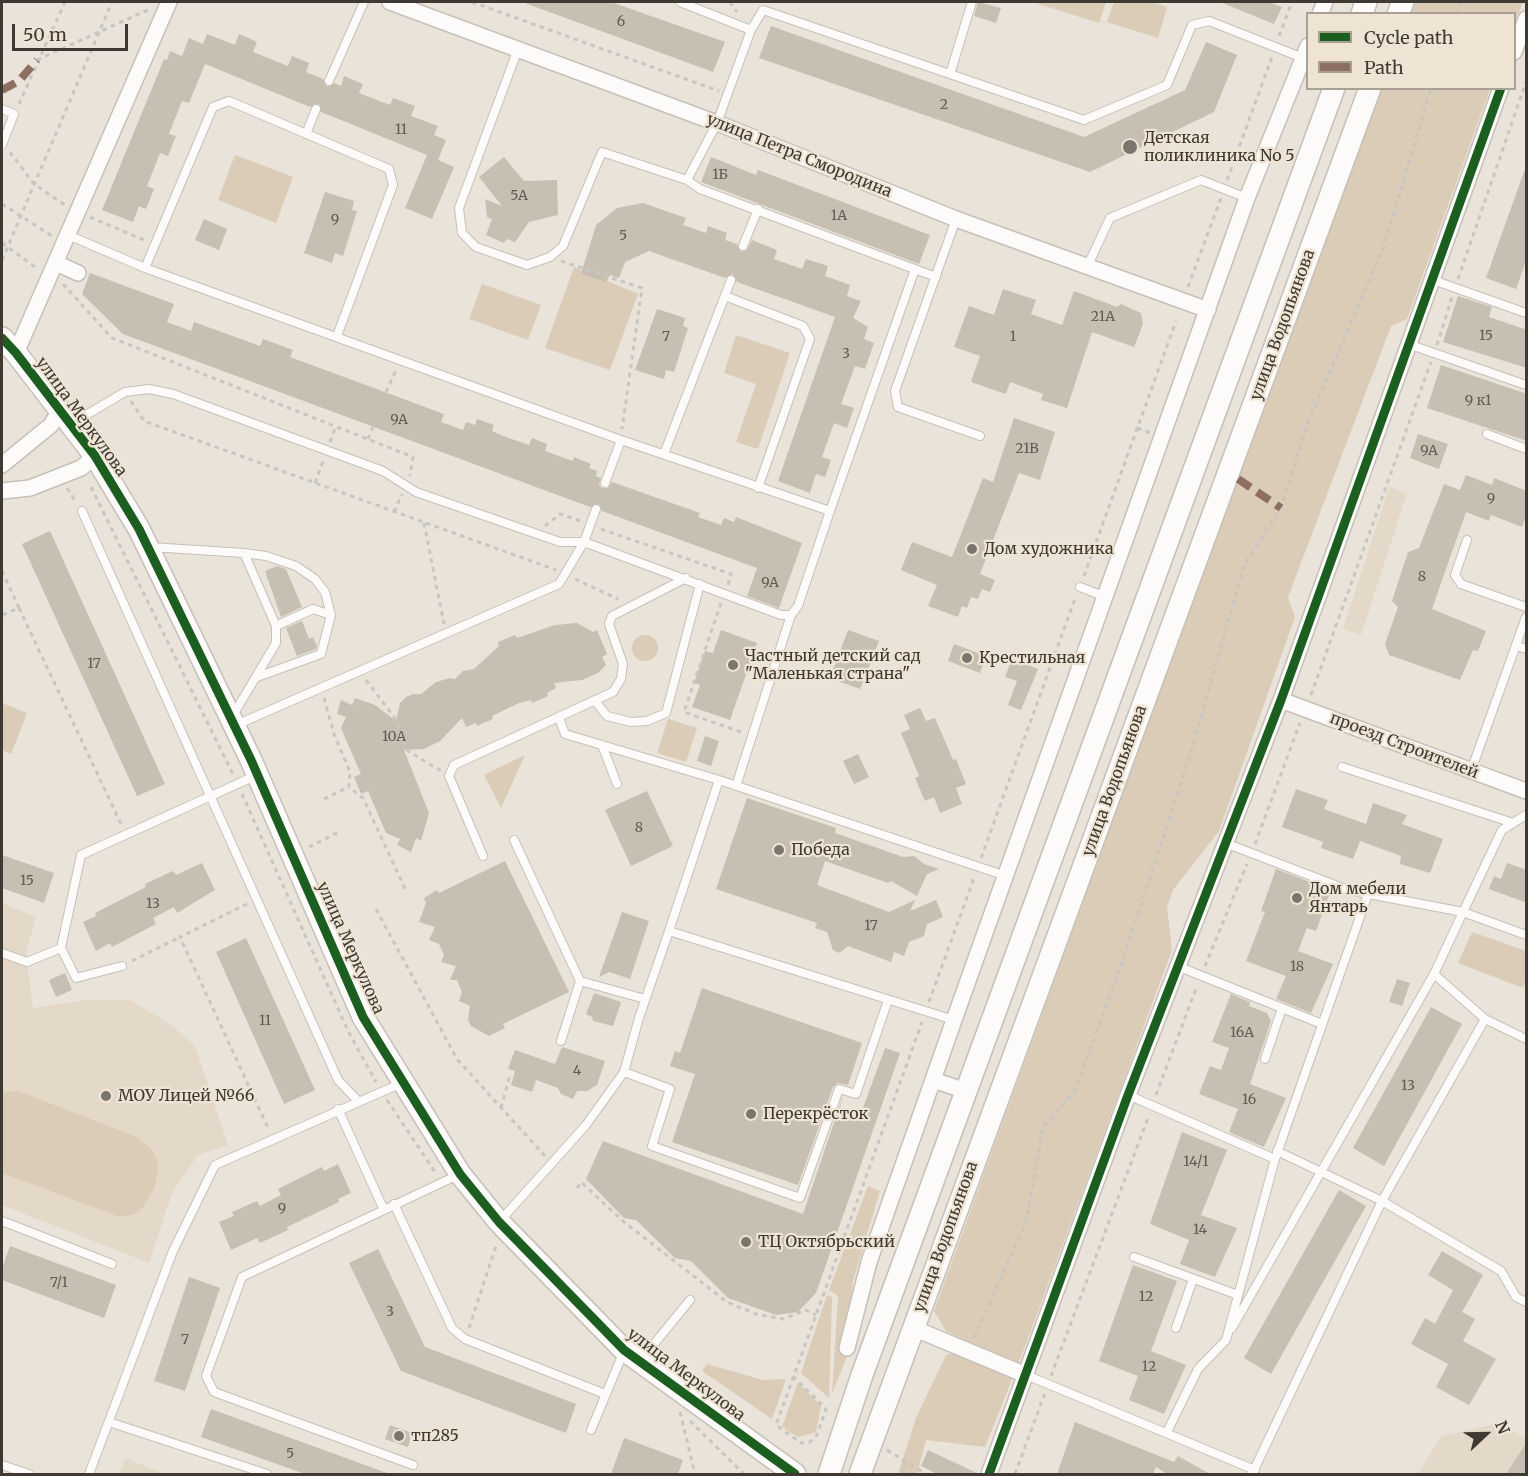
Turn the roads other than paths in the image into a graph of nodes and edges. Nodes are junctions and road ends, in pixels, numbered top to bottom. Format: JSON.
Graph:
{"nodes":[{"id":1,"x":364,"y":2,"type":"edge"},
{"id":2,"x":390,"y":2,"type":"edge"},
{"id":3,"x":680,"y":2,"type":"edge"},
{"id":4,"x":972,"y":2,"type":"edge"},
{"id":5,"x":162,"y":4,"type":"edge"},
{"id":6,"x":1527,"y":19,"type":"edge"},
{"id":7,"x":751,"y":30,"type":"junction"},
{"id":8,"x":518,"y":49,"type":"junction"},
{"id":9,"x":1516,"y":49,"type":"edge"},
{"id":10,"x":1305,"y":52,"type":"edge"},
{"id":11,"x":950,"y":74,"type":"junction"},
{"id":12,"x":329,"y":81,"type":"dead end"},
{"id":13,"x":1333,"y":90,"type":"edge"},
{"id":14,"x":1369,"y":90,"type":"edge"},
{"id":15,"x":1501,"y":90,"type":"edge"},
{"id":16,"x":2,"y":109,"type":"edge"},
{"id":17,"x":316,"y":110,"type":"dead end"},
{"id":18,"x":717,"y":123,"type":"junction"},
{"id":19,"x":306,"y":134,"type":"junction"},
{"id":20,"x":2,"y":145,"type":"edge"},
{"id":21,"x":687,"y":180,"type":"junction"},
{"id":22,"x":1247,"y":198,"type":"junction"},
{"id":23,"x":758,"y":209,"type":"junction"},
{"id":24,"x":956,"y":219,"type":"junction"},
{"id":25,"x":66,"y":239,"type":"junction"},
{"id":26,"x":743,"y":246,"type":"dead end"},
{"id":27,"x":145,"y":267,"type":"junction"},
{"id":28,"x":1087,"y":268,"type":"junction"},
{"id":29,"x":915,"y":269,"type":"junction"},
{"id":30,"x":936,"y":277,"type":"junction"},
{"id":31,"x":730,"y":280,"type":"dead end"},
{"id":32,"x":1433,"y":280,"type":"junction"},
{"id":33,"x":725,"y":296,"type":"junction"},
{"id":34,"x":1208,"y":310,"type":"junction"},
{"id":35,"x":1527,"y":313,"type":"edge"},
{"id":36,"x":337,"y":336,"type":"junction"},
{"id":37,"x":2,"y":338,"type":"edge"},
{"id":38,"x":1408,"y":344,"type":"junction"},
{"id":39,"x":16,"y":353,"type":"junction"},
{"id":40,"x":1527,"y":385,"type":"edge"},
{"id":41,"x":65,"y":417,"type":"junction"},
{"id":42,"x":1487,"y":434,"type":"dead end"},
{"id":43,"x":980,"y":436,"type":"dead end"},
{"id":44,"x":621,"y":440,"type":"junction"},
{"id":45,"x":1527,"y":449,"type":"edge"},
{"id":46,"x":664,"y":454,"type":"junction"},
{"id":47,"x":88,"y":462,"type":"junction"},
{"id":48,"x":2,"y":465,"type":"edge"},
{"id":49,"x":605,"y":483,"type":"dead end"},
{"id":50,"x":758,"y":488,"type":"junction"},
{"id":51,"x":2,"y":491,"type":"edge"},
{"id":52,"x":596,"y":509,"type":"dead end"},
{"id":53,"x":830,"y":511,"type":"junction"},
{"id":54,"x":82,"y":512,"type":"road end"},
{"id":55,"x":1467,"y":540,"type":"dead end"},
{"id":56,"x":584,"y":542,"type":"junction"},
{"id":57,"x":148,"y":547,"type":"junction"},
{"id":58,"x":244,"y":553,"type":"junction"},
{"id":59,"x":686,"y":578,"type":"junction"},
{"id":60,"x":700,"y":584,"type":"junction"},
{"id":61,"x":1080,"y":587,"type":"dead end"},
{"id":62,"x":1106,"y":597,"type":"junction"},
{"id":63,"x":1527,"y":608,"type":"edge"},
{"id":64,"x":331,"y":615,"type":"junction"},
{"id":65,"x":791,"y":615,"type":"junction"},
{"id":66,"x":1527,"y":617,"type":"edge"},
{"id":67,"x":276,"y":626,"type":"junction"},
{"id":68,"x":1517,"y":646,"type":"junction"},
{"id":69,"x":1527,"y":649,"type":"edge"},
{"id":70,"x":257,"y":677,"type":"junction"},
{"id":71,"x":1281,"y":700,"type":"junction"},
{"id":72,"x":595,"y":701,"type":"junction"},
{"id":73,"x":559,"y":718,"type":"junction"},
{"id":74,"x":233,"y":722,"type":"junction"},
{"id":75,"x":602,"y":745,"type":"junction"},
{"id":76,"x":1342,"y":767,"type":"dead end"},
{"id":77,"x":1471,"y":771,"type":"junction"},
{"id":78,"x":257,"y":775,"type":"junction"},
{"id":79,"x":719,"y":780,"type":"junction"},
{"id":80,"x":617,"y":784,"type":"dead end"},
{"id":81,"x":736,"y":786,"type":"junction"},
{"id":82,"x":1527,"y":791,"type":"edge"},
{"id":83,"x":211,"y":796,"type":"junction"},
{"id":84,"x":1527,"y":815,"type":"edge"},
{"id":85,"x":1513,"y":823,"type":"junction"},
{"id":86,"x":514,"y":840,"type":"dead end"},
{"id":87,"x":1225,"y":843,"type":"junction"},
{"id":88,"x":483,"y":855,"type":"dead end"},
{"id":89,"x":1005,"y":876,"type":"junction"},
{"id":90,"x":1368,"y":894,"type":"junction"},
{"id":91,"x":1462,"y":912,"type":"junction"},
{"id":92,"x":669,"y":932,"type":"junction"},
{"id":93,"x":1527,"y":935,"type":"edge"},
{"id":94,"x":61,"y":948,"type":"junction"},
{"id":95,"x":2,"y":953,"type":"edge"},
{"id":96,"x":122,"y":966,"type":"road end"},
{"id":97,"x":1177,"y":966,"type":"junction"},
{"id":98,"x":1434,"y":974,"type":"junction"},
{"id":99,"x":580,"y":981,"type":"junction"},
{"id":100,"x":645,"y":999,"type":"junction"},
{"id":101,"x":888,"y":1000,"type":"junction"},
{"id":102,"x":1282,"y":1008,"type":"junction"},
{"id":103,"x":1485,"y":1019,"type":"junction"},
{"id":104,"x":954,"y":1020,"type":"junction"},
{"id":105,"x":1322,"y":1024,"type":"junction"},
{"id":106,"x":1527,"y":1039,"type":"edge"},
{"id":107,"x":561,"y":1041,"type":"dead end"},
{"id":108,"x":1265,"y":1059,"type":"dead end"},
{"id":109,"x":624,"y":1072,"type":"junction"},
{"id":110,"x":933,"y":1080,"type":"junction"},
{"id":111,"x":403,"y":1082,"type":"junction"},
{"id":112,"x":966,"y":1091,"type":"junction"},
{"id":113,"x":1128,"y":1095,"type":"junction"},
{"id":114,"x":358,"y":1101,"type":"junction"},
{"id":115,"x":338,"y":1109,"type":"junction"},
{"id":116,"x":1276,"y":1155,"type":"junction"},
{"id":117,"x":1322,"y":1170,"type":"junction"},
{"id":118,"x":451,"y":1178,"type":"junction"},
{"id":119,"x":1382,"y":1201,"type":"junction"},
{"id":120,"x":394,"y":1204,"type":"junction"},
{"id":121,"x":384,"y":1210,"type":"junction"},
{"id":122,"x":2,"y":1221,"type":"edge"},
{"id":123,"x":499,"y":1222,"type":"junction"},
{"id":124,"x":1134,"y":1257,"type":"dead end"},
{"id":125,"x":112,"y":1264,"type":"dead end"},
{"id":126,"x":1193,"y":1279,"type":"junction"},
{"id":127,"x":1238,"y":1295,"type":"junction"},
{"id":128,"x":690,"y":1300,"type":"dead end"},
{"id":129,"x":1527,"y":1302,"type":"edge"},
{"id":130,"x":913,"y":1328,"type":"junction"},
{"id":131,"x":1176,"y":1328,"type":"dead end"},
{"id":132,"x":1226,"y":1340,"type":"junction"},
{"id":133,"x":847,"y":1348,"type":"dead end"},
{"id":134,"x":632,"y":1356,"type":"junction"},
{"id":135,"x":1026,"y":1376,"type":"junction"},
{"id":136,"x":605,"y":1394,"type":"junction"},
{"id":137,"x":109,"y":1422,"type":"junction"},
{"id":138,"x":591,"y":1430,"type":"dead end"},
{"id":139,"x":1167,"y":1432,"type":"junction"},
{"id":140,"x":2,"y":1465,"type":"edge"},
{"id":141,"x":413,"y":1465,"type":"dead end"},
{"id":142,"x":1253,"y":1472,"type":"edge"},
{"id":143,"x":29,"y":1474,"type":"edge"},
{"id":144,"x":89,"y":1474,"type":"edge"},
{"id":145,"x":267,"y":1474,"type":"edge"},
{"id":146,"x":795,"y":1474,"type":"edge"},
{"id":147,"x":829,"y":1474,"type":"edge"},
{"id":148,"x":860,"y":1474,"type":"edge"},
{"id":149,"x":989,"y":1474,"type":"edge"}],
"edges":[{"from":1,"to":12,"type":"lane"},
{"from":2,"to":8,"type":"street","name":"улица Петра Смородина"},
{"from":3,"to":7,"type":"lane"},
{"from":4,"to":11,"type":"lane"},
{"from":5,"to":25,"type":"street"},
{"from":6,"to":9,"type":"street"},
{"from":7,"to":11,"type":"lane"},
{"from":7,"to":18,"type":"lane"},
{"from":8,"to":18,"type":"street","name":"улица Петра Смородина"},
{"from":8,"to":21,"type":"lane"},
{"from":10,"to":11,"type":"lane"},
{"from":10,"to":22,"type":"street"},
{"from":13,"to":112,"type":"main road","name":"улица Водопьянова"},
{"from":14,"to":130,"type":"main road","name":"улица Водопьянова"},
{"from":15,"to":32,"type":"street"},
{"from":16,"to":20,"type":"lane"},
{"from":17,"to":19,"type":"lane"},
{"from":18,"to":21,"type":"lane"},
{"from":18,"to":24,"type":"street","name":"улица Петра Смородина"},
{"from":19,"to":27,"type":"lane"},
{"from":19,"to":36,"type":"lane"},
{"from":21,"to":23,"type":"lane"},
{"from":22,"to":28,"type":"lane"},
{"from":22,"to":34,"type":"street"},
{"from":23,"to":26,"type":"lane"},
{"from":23,"to":29,"type":"lane"},
{"from":24,"to":28,"type":"street","name":"улица Петра Смородина"},
{"from":24,"to":30,"type":"lane"},
{"from":25,"to":27,"type":"lane"},
{"from":25,"to":39,"type":"street"},
{"from":27,"to":36,"type":"lane"},
{"from":28,"to":34,"type":"street","name":"улица Петра Смородина"},
{"from":29,"to":30,"type":"lane"},
{"from":29,"to":53,"type":"lane"},
{"from":30,"to":43,"type":"lane"},
{"from":31,"to":33,"type":"lane"},
{"from":32,"to":35,"type":"lane"},
{"from":32,"to":38,"type":"street"},
{"from":33,"to":46,"type":"lane"},
{"from":33,"to":50,"type":"lane"},
{"from":34,"to":62,"type":"street"},
{"from":36,"to":44,"type":"lane"},
{"from":37,"to":39,"type":"main road","name":"улица Меркулова"},
{"from":38,"to":40,"type":"lane"},
{"from":38,"to":71,"type":"street"},
{"from":39,"to":41,"type":"main road","name":"улица Меркулова"},
{"from":41,"to":47,"type":"main road","name":"улица Меркулова"},
{"from":41,"to":48,"type":"street"},
{"from":41,"to":56,"type":"lane"},
{"from":42,"to":45,"type":"lane"},
{"from":44,"to":46,"type":"lane"},
{"from":44,"to":49,"type":"lane"},
{"from":46,"to":50,"type":"lane"},
{"from":47,"to":51,"type":"street"},
{"from":47,"to":57,"type":"main road","name":"улица Меркулова"},
{"from":50,"to":53,"type":"lane"},
{"from":52,"to":56,"type":"lane"},
{"from":53,"to":65,"type":"lane"},
{"from":54,"to":83,"type":"lane"},
{"from":55,"to":63,"type":"lane"},
{"from":56,"to":59,"type":"lane"},
{"from":56,"to":74,"type":"lane"},
{"from":57,"to":58,"type":"lane"},
{"from":57,"to":74,"type":"main road","name":"улица Меркулова"},
{"from":58,"to":64,"type":"lane"},
{"from":58,"to":67,"type":"lane"},
{"from":59,"to":60,"type":"lane"},
{"from":59,"to":72,"type":"lane"},
{"from":60,"to":65,"type":"lane"},
{"from":60,"to":72,"type":"lane"},
{"from":61,"to":62,"type":"lane"},
{"from":62,"to":89,"type":"street"},
{"from":64,"to":67,"type":"lane"},
{"from":64,"to":70,"type":"lane"},
{"from":65,"to":81,"type":"lane"},
{"from":66,"to":68,"type":"lane"},
{"from":67,"to":70,"type":"lane"},
{"from":68,"to":69,"type":"lane"},
{"from":68,"to":77,"type":"lane"},
{"from":70,"to":74,"type":"lane"},
{"from":71,"to":77,"type":"street","name":"проезд Строителей"},
{"from":71,"to":87,"type":"street"},
{"from":72,"to":73,"type":"lane"},
{"from":73,"to":75,"type":"lane"},
{"from":73,"to":88,"type":"lane"},
{"from":74,"to":78,"type":"main road","name":"улица Меркулова"},
{"from":75,"to":79,"type":"lane"},
{"from":75,"to":80,"type":"lane"},
{"from":76,"to":85,"type":"lane"},
{"from":77,"to":82,"type":"street","name":"проезд Строителей"},
{"from":78,"to":83,"type":"lane"},
{"from":78,"to":111,"type":"main road","name":"улица Меркулова"},
{"from":79,"to":81,"type":"lane"},
{"from":79,"to":92,"type":"lane"},
{"from":81,"to":89,"type":"lane"},
{"from":83,"to":94,"type":"lane"},
{"from":83,"to":114,"type":"lane"},
{"from":84,"to":85,"type":"lane"},
{"from":85,"to":91,"type":"lane"},
{"from":86,"to":99,"type":"lane"},
{"from":87,"to":90,"type":"lane"},
{"from":87,"to":97,"type":"street"},
{"from":89,"to":104,"type":"street"},
{"from":90,"to":91,"type":"lane"},
{"from":90,"to":105,"type":"lane"},
{"from":91,"to":93,"type":"lane"},
{"from":91,"to":98,"type":"lane"},
{"from":92,"to":100,"type":"lane"},
{"from":92,"to":101,"type":"lane"},
{"from":94,"to":95,"type":"lane"},
{"from":94,"to":96,"type":"lane"},
{"from":97,"to":102,"type":"lane"},
{"from":97,"to":113,"type":"street"},
{"from":98,"to":103,"type":"lane"},
{"from":98,"to":117,"type":"lane"},
{"from":99,"to":100,"type":"lane"},
{"from":99,"to":107,"type":"lane"},
{"from":100,"to":109,"type":"lane"},
{"from":101,"to":104,"type":"lane"},
{"from":101,"to":109,"type":"lane"},
{"from":102,"to":105,"type":"lane"},
{"from":102,"to":108,"type":"lane"},
{"from":103,"to":106,"type":"lane"},
{"from":103,"to":119,"type":"lane"},
{"from":104,"to":110,"type":"street"},
{"from":105,"to":116,"type":"lane"},
{"from":109,"to":123,"type":"lane"},
{"from":110,"to":112,"type":"street"},
{"from":110,"to":133,"type":"street"},
{"from":111,"to":114,"type":"lane"},
{"from":111,"to":118,"type":"main road","name":"улица Меркулова"},
{"from":112,"to":147,"type":"main road","name":"улица Водопьянова"},
{"from":113,"to":116,"type":"lane"},
{"from":113,"to":135,"type":"street"},
{"from":114,"to":115,"type":"lane"},
{"from":115,"to":121,"type":"lane"},
{"from":115,"to":137,"type":"lane"},
{"from":116,"to":117,"type":"lane"},
{"from":116,"to":127,"type":"lane"},
{"from":117,"to":119,"type":"lane"},
{"from":117,"to":132,"type":"lane"},
{"from":118,"to":120,"type":"lane"},
{"from":118,"to":123,"type":"main road","name":"улица Меркулова"},
{"from":119,"to":129,"type":"lane"},
{"from":119,"to":142,"type":"lane"},
{"from":120,"to":121,"type":"lane"},
{"from":120,"to":136,"type":"lane"},
{"from":121,"to":141,"type":"lane"},
{"from":122,"to":125,"type":"lane"},
{"from":123,"to":134,"type":"main road","name":"улица Меркулова"},
{"from":124,"to":126,"type":"lane"},
{"from":126,"to":127,"type":"lane"},
{"from":126,"to":131,"type":"lane"},
{"from":127,"to":132,"type":"lane"},
{"from":128,"to":134,"type":"lane"},
{"from":130,"to":135,"type":"street"},
{"from":130,"to":148,"type":"main road","name":"улица Водопьянова"},
{"from":132,"to":139,"type":"lane"},
{"from":134,"to":136,"type":"lane"},
{"from":134,"to":146,"type":"main road","name":"улица Меркулова"},
{"from":135,"to":139,"type":"lane"},
{"from":135,"to":149,"type":"street"},
{"from":136,"to":138,"type":"lane"},
{"from":137,"to":144,"type":"lane"},
{"from":137,"to":145,"type":"lane"},
{"from":139,"to":142,"type":"lane"},
{"from":140,"to":143,"type":"lane"}]}
